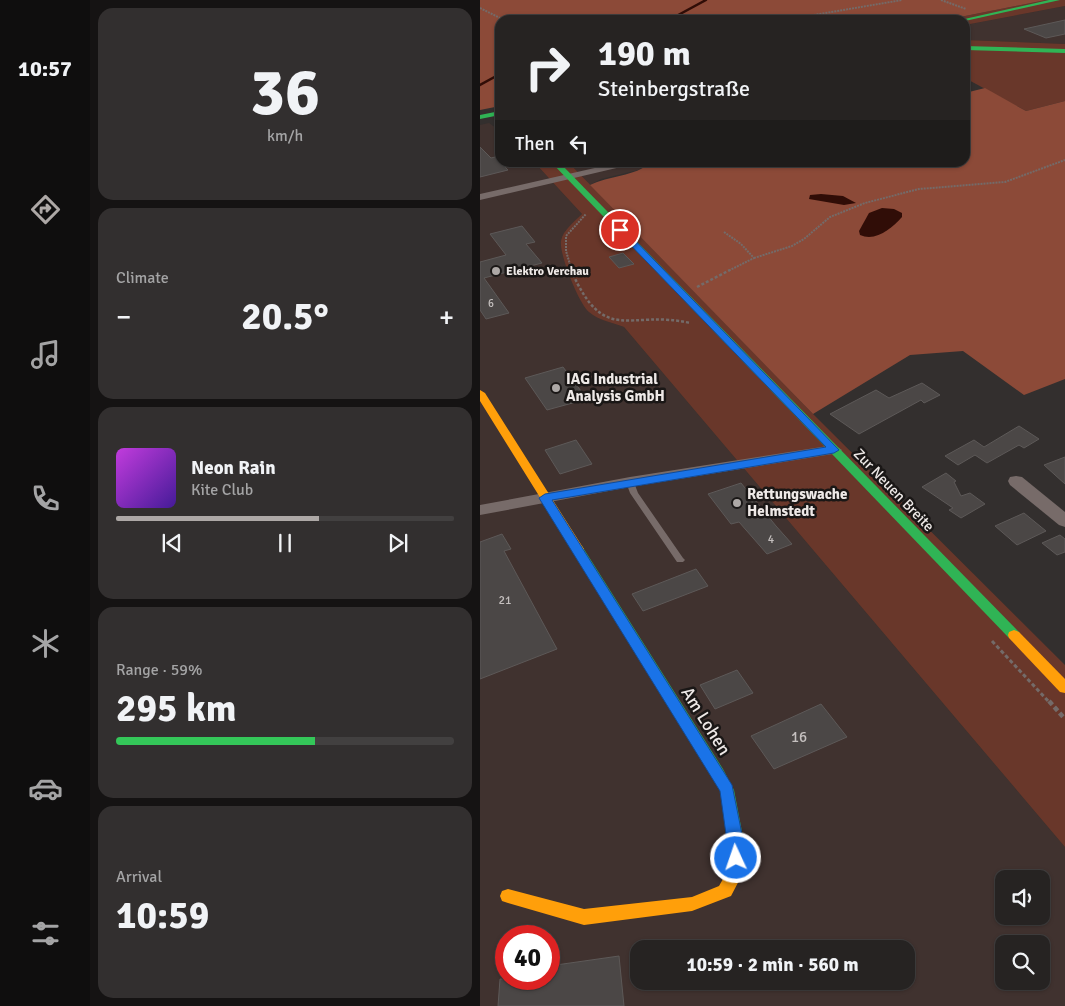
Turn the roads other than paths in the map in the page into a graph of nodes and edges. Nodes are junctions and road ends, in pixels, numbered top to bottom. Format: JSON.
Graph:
{"nodes":[{"id":1,"x":1057,"y":0,"type":"edge"},
{"id":2,"x":970,"y":19,"type":"edge"},
{"id":3,"x":970,"y":47,"type":"edge"},
{"id":4,"x":1065,"y":51,"type":"edge"},
{"id":5,"x":495,"y":114,"type":"edge"},
{"id":6,"x":480,"y":117,"type":"edge"},
{"id":7,"x":559,"y":167,"type":"edge"},
{"id":8,"x":616,"y":167,"type":"edge"},
{"id":9,"x":569,"y":178,"type":"junction"},
{"id":10,"x":480,"y":198,"type":"edge"},
{"id":11,"x":480,"y":393,"type":"edge"},
{"id":12,"x":834,"y":450,"type":"junction"},
{"id":13,"x":1016,"y":481,"type":"dead end"},
{"id":14,"x":630,"y":482,"type":"junction"},
{"id":15,"x":545,"y":498,"type":"junction"},
{"id":16,"x":480,"y":510,"type":"edge"},
{"id":17,"x":1065,"y":521,"type":"edge"},
{"id":18,"x":680,"y":560,"type":"dead end"},
{"id":19,"x":1065,"y":688,"type":"edge"},
{"id":20,"x":508,"y":896,"type":"dead end"}],
"edges":[{"from":1,"to":2,"type":"street"},
{"from":3,"to":4,"type":"street"},
{"from":5,"to":6,"type":"street"},
{"from":7,"to":9,"type":"street","name":"Zur Neuen Breite"},
{"from":8,"to":9,"type":"street"},
{"from":9,"to":10,"type":"street"},
{"from":9,"to":12,"type":"street","name":"Zur Neuen Breite"},
{"from":11,"to":15,"type":"street","name":"Am Lohen"},
{"from":12,"to":14,"type":"street"},
{"from":12,"to":19,"type":"street","name":"Zur Neuen Breite"},
{"from":13,"to":17,"type":"street"},
{"from":14,"to":15,"type":"street"},
{"from":14,"to":18,"type":"lane"},
{"from":15,"to":16,"type":"street"},
{"from":15,"to":20,"type":"street","name":"Am Lohen"}]}
